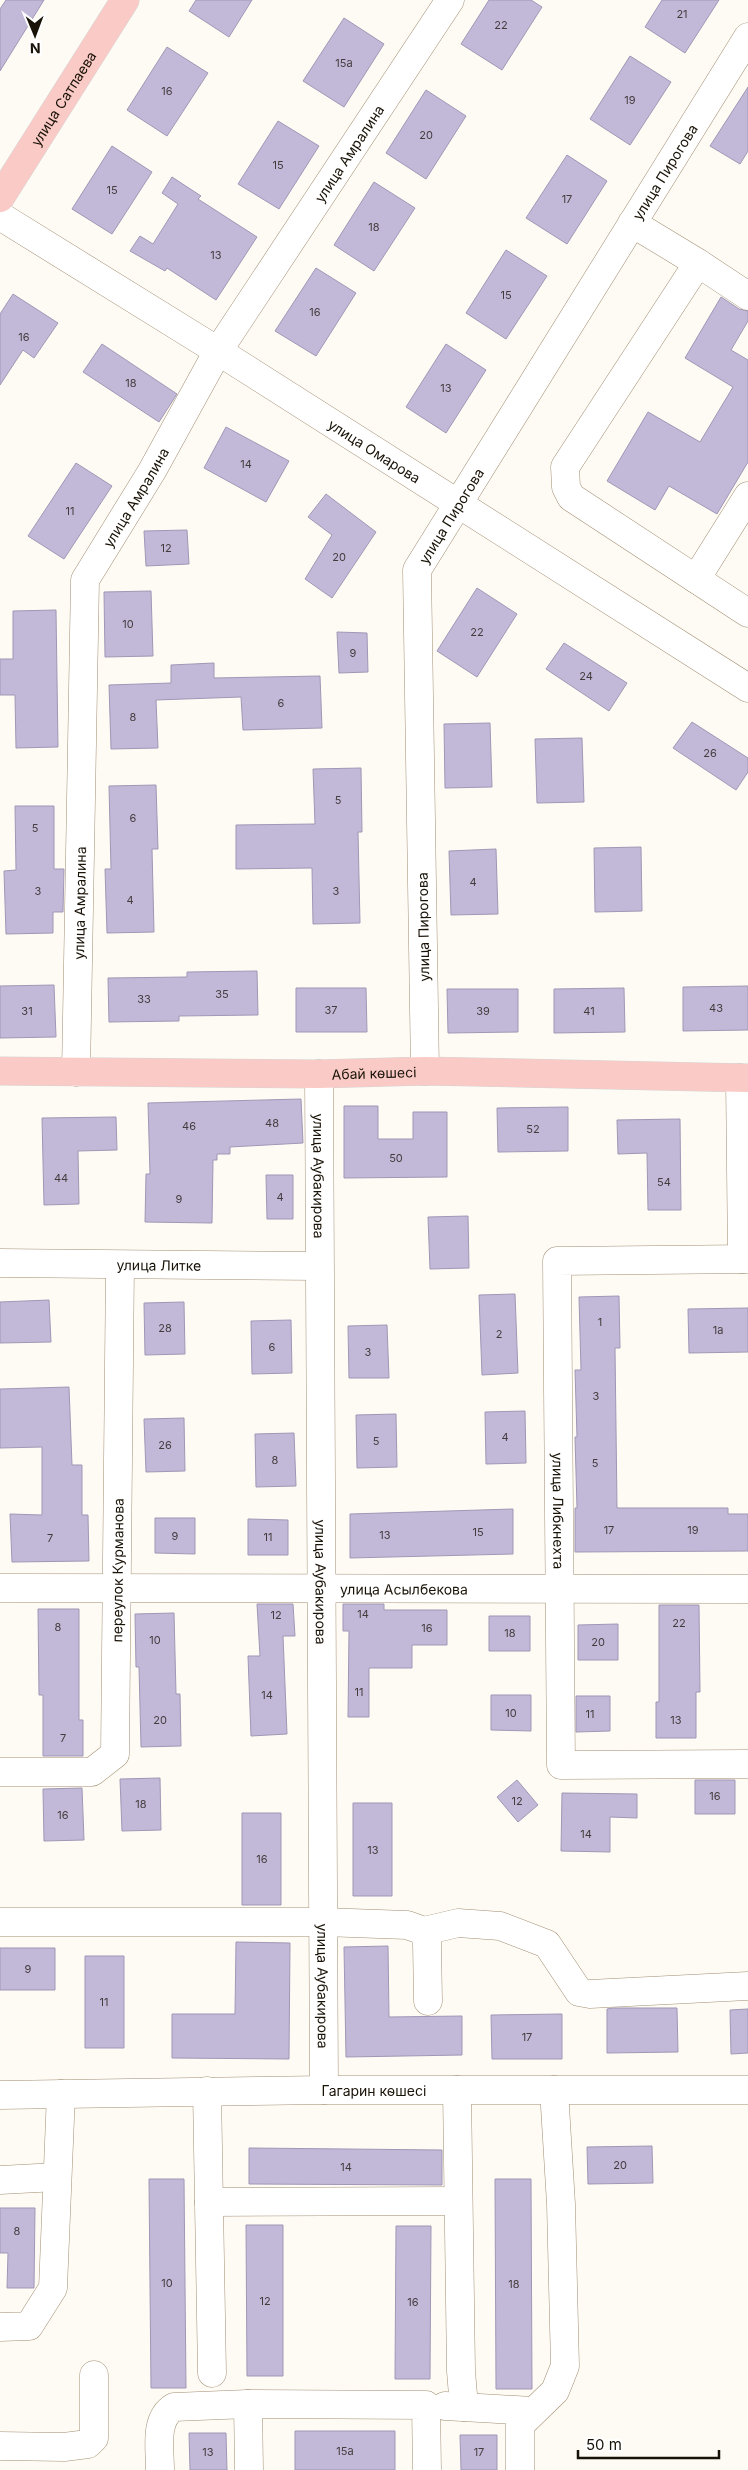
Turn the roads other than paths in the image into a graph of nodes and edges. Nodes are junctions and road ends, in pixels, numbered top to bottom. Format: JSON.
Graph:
{"nodes":[{"id":1,"x":125,"y":0,"type":"edge"},
{"id":2,"x":450,"y":0,"type":"edge"},
{"id":3,"x":748,"y":37,"type":"edge"},
{"id":4,"x":0,"y":198,"type":"edge"},
{"id":5,"x":0,"y":216,"type":"edge"},
{"id":6,"x":632,"y":223,"type":"junction"},
{"id":7,"x":698,"y":264,"type":"junction"},
{"id":8,"x":748,"y":296,"type":"edge"},
{"id":9,"x":218,"y":351,"type":"junction"},
{"id":10,"x":748,"y":496,"type":"edge"},
{"id":11,"x":458,"y":505,"type":"junction"},
{"id":12,"x":696,"y":579,"type":"junction"},
{"id":13,"x":748,"y":613,"type":"edge"},
{"id":14,"x":748,"y":688,"type":"edge"},
{"id":15,"x":0,"y":1071,"type":"edge"},
{"id":16,"x":425,"y":1071,"type":"junction"},
{"id":17,"x":76,"y":1072,"type":"junction"},
{"id":18,"x":319,"y":1074,"type":"junction"},
{"id":19,"x":744,"y":1078,"type":"edge"},
{"id":20,"x":745,"y":1259,"type":"edge"},
{"id":21,"x":0,"y":1263,"type":"edge"},
{"id":22,"x":120,"y":1265,"type":"junction"},
{"id":23,"x":318,"y":1266,"type":"junction"},
{"id":24,"x":321,"y":1587,"type":"junction"},
{"id":25,"x":0,"y":1588,"type":"edge"},
{"id":26,"x":116,"y":1588,"type":"junction"},
{"id":27,"x":559,"y":1588,"type":"junction"},
{"id":28,"x":748,"y":1589,"type":"edge"},
{"id":29,"x":748,"y":1764,"type":"edge"},
{"id":30,"x":0,"y":1772,"type":"edge"},
{"id":31,"x":0,"y":1922,"type":"edge"},
{"id":32,"x":323,"y":1922,"type":"junction"},
{"id":33,"x":424,"y":1931,"type":"junction"},
{"id":34,"x":748,"y":1986,"type":"edge"},
{"id":35,"x":428,"y":2001,"type":"dead end"},
{"id":36,"x":324,"y":2090,"type":"junction"},
{"id":37,"x":457,"y":2090,"type":"junction"},
{"id":38,"x":554,"y":2090,"type":"junction"},
{"id":39,"x":748,"y":2090,"type":"edge"},
{"id":40,"x":207,"y":2091,"type":"junction"},
{"id":41,"x":0,"y":2094,"type":"edge"},
{"id":42,"x":61,"y":2094,"type":"junction"},
{"id":43,"x":57,"y":2177,"type":"junction"},
{"id":44,"x":0,"y":2180,"type":"edge"},
{"id":45,"x":458,"y":2201,"type":"junction"},
{"id":46,"x":209,"y":2202,"type":"junction"},
{"id":47,"x":0,"y":2326,"type":"edge"},
{"id":48,"x":212,"y":2373,"type":"dead end"},
{"id":49,"x":94,"y":2375,"type":"dead end"},
{"id":50,"x":248,"y":2404,"type":"junction"},
{"id":51,"x":426,"y":2405,"type":"junction"},
{"id":52,"x":464,"y":2407,"type":"junction"},
{"id":53,"x":532,"y":2411,"type":"junction"},
{"id":54,"x":0,"y":2446,"type":"edge"},
{"id":55,"x":160,"y":2470,"type":"edge"},
{"id":56,"x":249,"y":2470,"type":"edge"},
{"id":57,"x":427,"y":2470,"type":"edge"},
{"id":58,"x":520,"y":2470,"type":"edge"}],
"edges":[{"from":1,"to":4,"type":"main road","name":"улица Сатпаева"},
{"from":2,"to":9,"type":"street","name":"улица Амралина"},
{"from":3,"to":6,"type":"street","name":"улица Пирогова"},
{"from":5,"to":9,"type":"street","name":"улица Омарова"},
{"from":6,"to":7,"type":"street"},
{"from":6,"to":11,"type":"street","name":"улица Пирогова"},
{"from":7,"to":8,"type":"street"},
{"from":7,"to":12,"type":"street"},
{"from":9,"to":11,"type":"street","name":"улица Омарова"},
{"from":9,"to":17,"type":"street","name":"улица Амралина"},
{"from":10,"to":12,"type":"street"},
{"from":11,"to":14,"type":"street","name":"улица Омарова"},
{"from":11,"to":16,"type":"street","name":"улица Пирогова"},
{"from":12,"to":13,"type":"street"},
{"from":15,"to":17,"type":"main road","name":"Абай көшесі"},
{"from":16,"to":18,"type":"main road","name":"Абай көшесі"},
{"from":16,"to":19,"type":"main road","name":"Абай көшесі"},
{"from":17,"to":18,"type":"main road","name":"Абай көшесі"},
{"from":18,"to":23,"type":"street","name":"улица Аубакирова"},
{"from":19,"to":20,"type":"street"},
{"from":20,"to":27,"type":"street","name":"улица Либкнехта"},
{"from":21,"to":22,"type":"street","name":"улица Литке"},
{"from":22,"to":23,"type":"street","name":"улица Литке"},
{"from":22,"to":26,"type":"street","name":"переулок Курманова"},
{"from":23,"to":24,"type":"street","name":"улица Аубакирова"},
{"from":24,"to":26,"type":"street","name":"улица Асылбекова"},
{"from":24,"to":27,"type":"street","name":"улица Асылбекова"},
{"from":24,"to":32,"type":"street","name":"улица Аубакирова"},
{"from":25,"to":26,"type":"street","name":"улица Асылбекова"},
{"from":26,"to":30,"type":"street","name":"переулок Курманова"},
{"from":27,"to":28,"type":"street","name":"улица Асылбекова"},
{"from":27,"to":29,"type":"street","name":"улица Либкнехта"},
{"from":31,"to":32,"type":"street"},
{"from":32,"to":33,"type":"street"},
{"from":32,"to":36,"type":"street","name":"улица Аубакирова"},
{"from":33,"to":34,"type":"street"},
{"from":33,"to":35,"type":"street"},
{"from":36,"to":37,"type":"street","name":"Гагарин көшесі"},
{"from":36,"to":40,"type":"street","name":"Гагарин көшесі"},
{"from":37,"to":38,"type":"street","name":"Гагарин көшесі"},
{"from":37,"to":45,"type":"street"},
{"from":38,"to":39,"type":"street","name":"Гагарин көшесі"},
{"from":38,"to":53,"type":"street"},
{"from":40,"to":42,"type":"street","name":"Гагарин көшесі"},
{"from":40,"to":46,"type":"street"},
{"from":41,"to":42,"type":"street","name":"Гагарин көшесі"},
{"from":42,"to":43,"type":"street"},
{"from":43,"to":44,"type":"street"},
{"from":43,"to":47,"type":"street"},
{"from":45,"to":46,"type":"street"},
{"from":45,"to":52,"type":"street"},
{"from":46,"to":48,"type":"street"},
{"from":49,"to":54,"type":"street"},
{"from":50,"to":51,"type":"street"},
{"from":50,"to":55,"type":"street"},
{"from":50,"to":56,"type":"street"},
{"from":51,"to":52,"type":"street"},
{"from":51,"to":57,"type":"street"},
{"from":52,"to":53,"type":"street"},
{"from":53,"to":58,"type":"street"}]}
